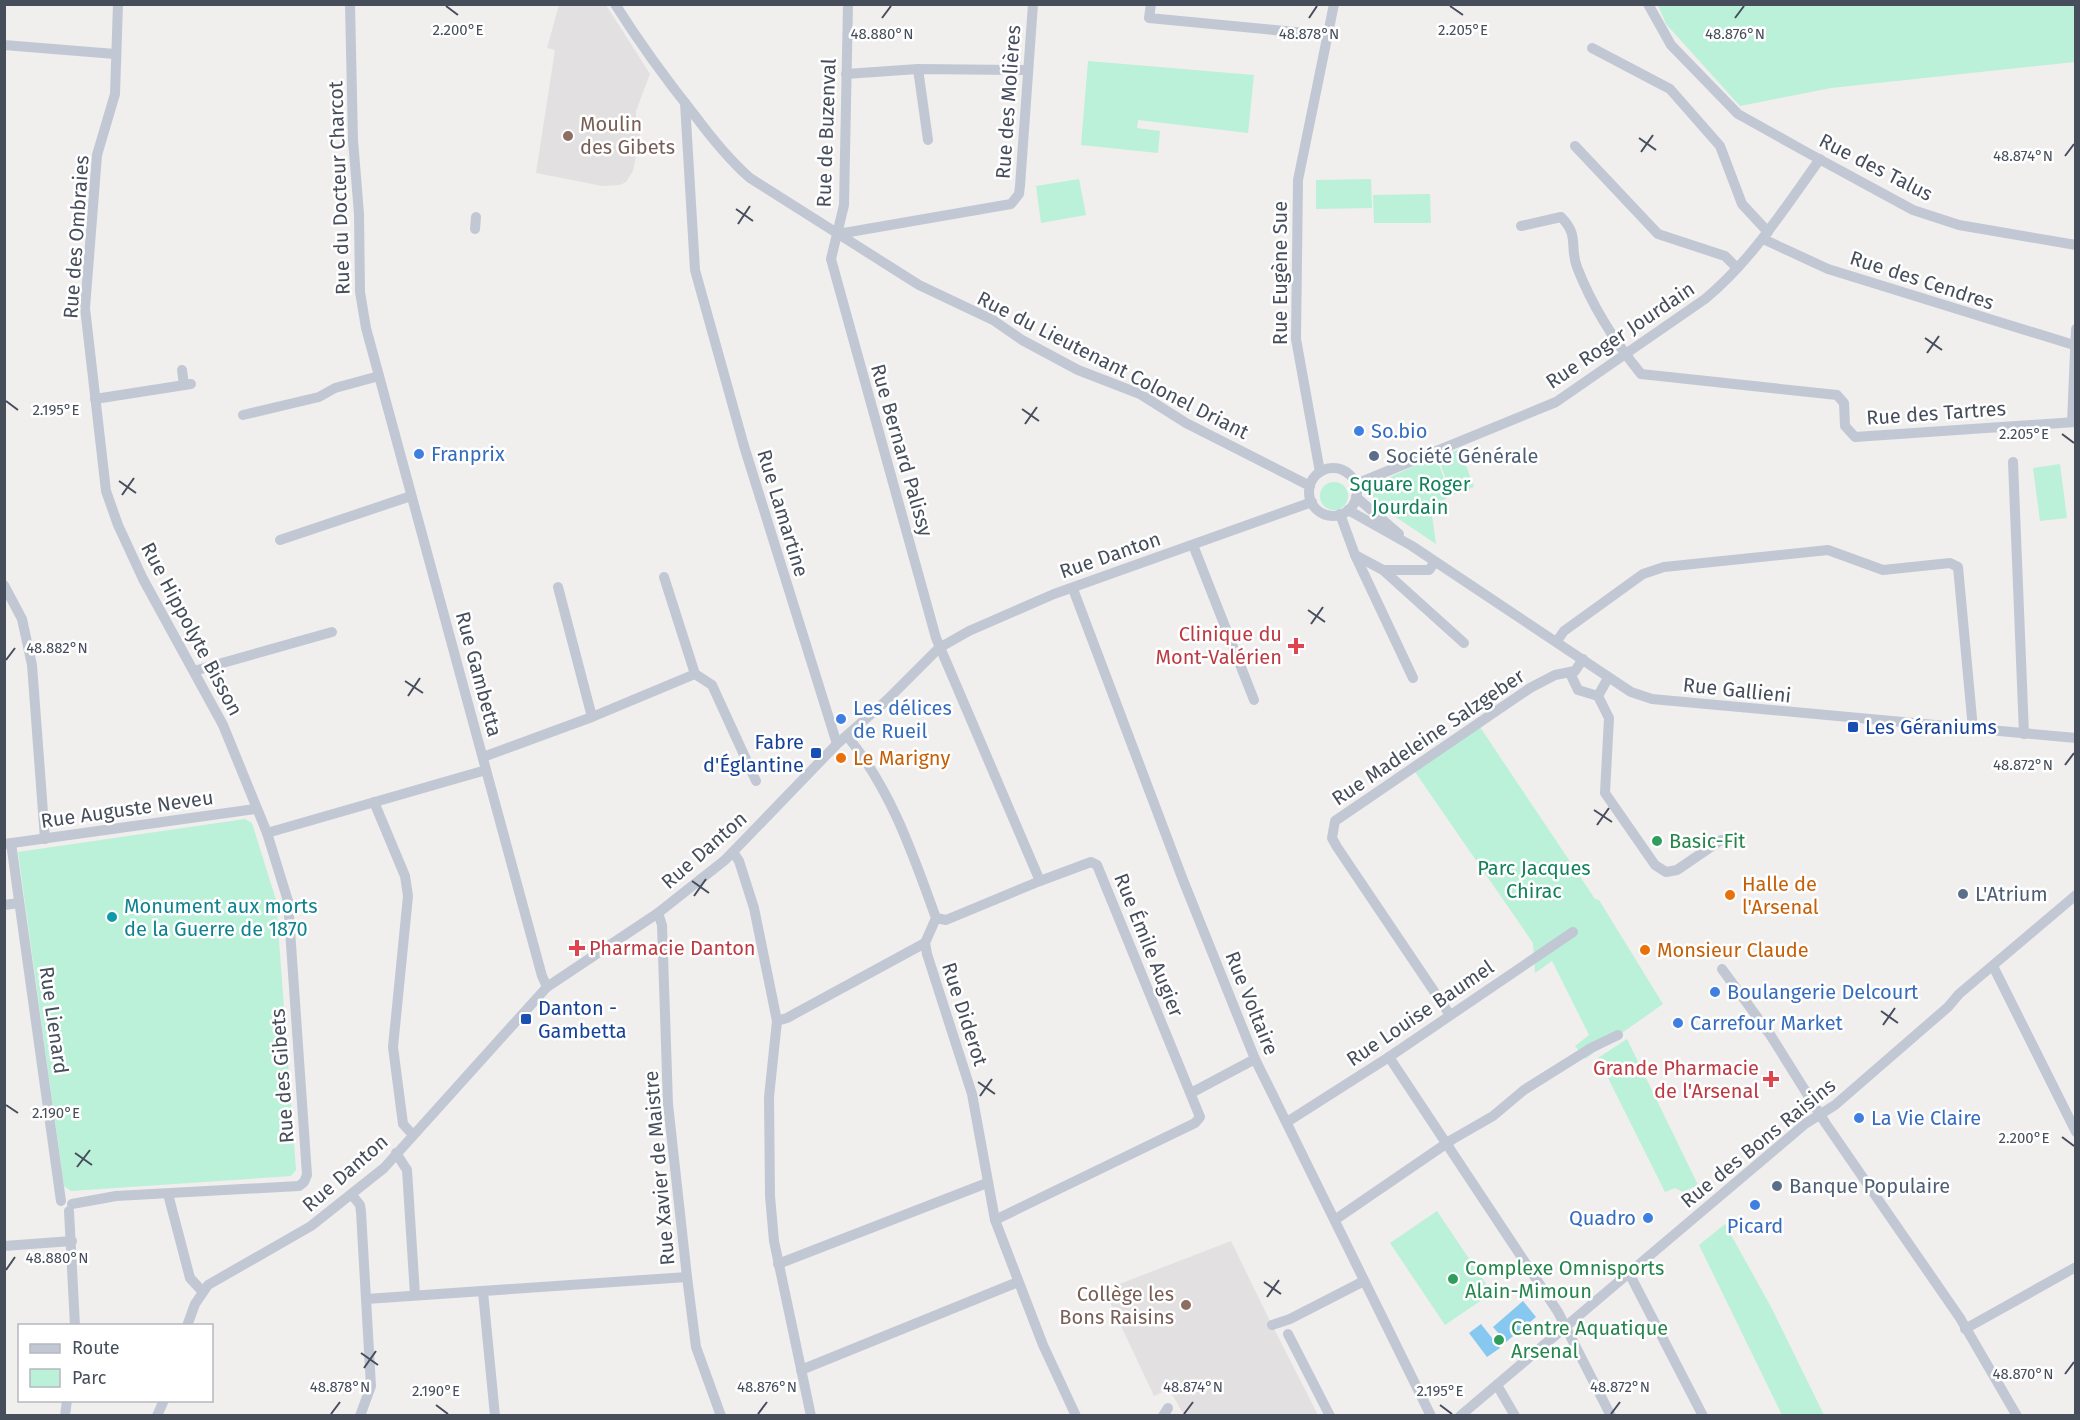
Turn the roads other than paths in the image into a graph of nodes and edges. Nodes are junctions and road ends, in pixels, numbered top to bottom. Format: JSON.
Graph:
{"nodes":[{"id":1,"x":118,"y":4,"type":"edge"},
{"id":2,"x":350,"y":4,"type":"edge"},
{"id":3,"x":615,"y":4,"type":"edge"},
{"id":4,"x":848,"y":4,"type":"edge"},
{"id":5,"x":1033,"y":4,"type":"edge"},
{"id":6,"x":1151,"y":4,"type":"edge"},
{"id":7,"x":1334,"y":4,"type":"edge"},
{"id":8,"x":1648,"y":4,"type":"edge"},
{"id":9,"x":1326,"y":35,"type":"junction"},
{"id":10,"x":4,"y":45,"type":"edge"},
{"id":11,"x":1592,"y":48,"type":"dead end"},
{"id":12,"x":115,"y":54,"type":"junction"},
{"id":13,"x":918,"y":69,"type":"junction"},
{"id":14,"x":1027,"y":70,"type":"junction"},
{"id":15,"x":846,"y":75,"type":"junction"},
{"id":16,"x":685,"y":103,"type":"junction"},
{"id":17,"x":704,"y":128,"type":"junction"},
{"id":18,"x":928,"y":140,"type":"dead end"},
{"id":19,"x":688,"y":141,"type":"junction"},
{"id":20,"x":1575,"y":146,"type":"dead end"},
{"id":21,"x":1820,"y":159,"type":"junction"},
{"id":22,"x":1521,"y":226,"type":"dead end"},
{"id":23,"x":838,"y":234,"type":"junction"},
{"id":24,"x":1766,"y":236,"type":"junction"},
{"id":25,"x":2076,"y":245,"type":"edge"},
{"id":26,"x":832,"y":261,"type":"joint"},
{"id":27,"x":1737,"y":268,"type":"junction"},
{"id":28,"x":2076,"y":329,"type":"edge"},
{"id":29,"x":2074,"y":345,"type":"edge"},
{"id":30,"x":1625,"y":354,"type":"junction"},
{"id":31,"x":182,"y":370,"type":"dead end"},
{"id":32,"x":378,"y":372,"type":"junction"},
{"id":33,"x":95,"y":399,"type":"junction"},
{"id":34,"x":243,"y":415,"type":"dead end"},
{"id":35,"x":2074,"y":422,"type":"edge"},
{"id":36,"x":99,"y":438,"type":"joint"},
{"id":37,"x":2013,"y":462,"type":"dead end"},
{"id":38,"x":1320,"y":472,"type":"junction"},
{"id":39,"x":1356,"y":484,"type":"junction"},
{"id":40,"x":1310,"y":486,"type":"junction"},
{"id":41,"x":411,"y":496,"type":"junction"},
{"id":42,"x":1356,"y":496,"type":"junction"},
{"id":43,"x":1312,"y":502,"type":"junction"},
{"id":44,"x":1344,"y":512,"type":"junction"},
{"id":45,"x":280,"y":540,"type":"dead end"},
{"id":46,"x":1193,"y":545,"type":"junction"},
{"id":47,"x":1412,"y":546,"type":"junction"},
{"id":48,"x":1355,"y":555,"type":"junction"},
{"id":49,"x":1435,"y":562,"type":"junction"},
{"id":50,"x":1383,"y":570,"type":"junction"},
{"id":51,"x":664,"y":577,"type":"dead end"},
{"id":52,"x":4,"y":585,"type":"edge"},
{"id":53,"x":558,"y":587,"type":"dead end"},
{"id":54,"x":1073,"y":589,"type":"junction"},
{"id":55,"x":332,"y":632,"type":"dead end"},
{"id":56,"x":1557,"y":641,"type":"junction"},
{"id":57,"x":1464,"y":643,"type":"dead end"},
{"id":58,"x":939,"y":648,"type":"junction"},
{"id":59,"x":1583,"y":659,"type":"junction"},
{"id":60,"x":195,"y":671,"type":"junction"},
{"id":61,"x":695,"y":674,"type":"junction"},
{"id":62,"x":1570,"y":674,"type":"junction"},
{"id":63,"x":1413,"y":678,"type":"dead end"},
{"id":64,"x":1608,"y":678,"type":"junction"},
{"id":65,"x":1598,"y":696,"type":"junction"},
{"id":66,"x":1254,"y":700,"type":"dead end"},
{"id":67,"x":592,"y":717,"type":"junction"},
{"id":68,"x":1973,"y":729,"type":"junction"},
{"id":69,"x":2024,"y":734,"type":"junction"},
{"id":70,"x":848,"y":736,"type":"junction"},
{"id":71,"x":2076,"y":738,"type":"edge"},
{"id":72,"x":837,"y":744,"type":"junction"},
{"id":73,"x":483,"y":757,"type":"junction"},
{"id":74,"x":486,"y":770,"type":"junction"},
{"id":75,"x":756,"y":781,"type":"dead end"},
{"id":76,"x":374,"y":801,"type":"junction"},
{"id":77,"x":255,"y":808,"type":"junction"},
{"id":78,"x":267,"y":833,"type":"junction"},
{"id":79,"x":45,"y":839,"type":"junction"},
{"id":80,"x":1721,"y":840,"type":"dead end"},
{"id":81,"x":8,"y":844,"type":"edge"},
{"id":82,"x":733,"y":852,"type":"junction"},
{"id":83,"x":1040,"y":881,"type":"junction"},
{"id":84,"x":2076,"y":895,"type":"edge"},
{"id":85,"x":19,"y":903,"type":"junction"},
{"id":86,"x":4,"y":905,"type":"edge"},
{"id":87,"x":658,"y":913,"type":"junction"},
{"id":88,"x":936,"y":918,"type":"junction"},
{"id":89,"x":1573,"y":932,"type":"dead end"},
{"id":90,"x":925,"y":943,"type":"junction"},
{"id":91,"x":1993,"y":966,"type":"junction"},
{"id":92,"x":1722,"y":969,"type":"dead end"},
{"id":93,"x":547,"y":987,"type":"junction"},
{"id":94,"x":1450,"y":1015,"type":"junction"},
{"id":95,"x":777,"y":1021,"type":"junction"},
{"id":96,"x":1618,"y":1035,"type":"dead end"},
{"id":97,"x":1389,"y":1057,"type":"junction"},
{"id":98,"x":1255,"y":1059,"type":"junction"},
{"id":99,"x":1191,"y":1093,"type":"junction"},
{"id":100,"x":1821,"y":1114,"type":"junction"},
{"id":101,"x":1287,"y":1122,"type":"junction"},
{"id":102,"x":2076,"y":1132,"type":"edge"},
{"id":103,"x":413,"y":1135,"type":"junction"},
{"id":104,"x":1445,"y":1144,"type":"junction"},
{"id":105,"x":396,"y":1154,"type":"junction"},
{"id":106,"x":987,"y":1183,"type":"junction"},
{"id":107,"x":168,"y":1194,"type":"junction"},
{"id":108,"x":352,"y":1195,"type":"junction"},
{"id":109,"x":67,"y":1205,"type":"junction"},
{"id":110,"x":1339,"y":1217,"type":"dead end"},
{"id":111,"x":995,"y":1220,"type":"junction"},
{"id":112,"x":72,"y":1240,"type":"junction"},
{"id":113,"x":4,"y":1246,"type":"edge"},
{"id":114,"x":778,"y":1264,"type":"junction"},
{"id":115,"x":2076,"y":1267,"type":"edge"},
{"id":116,"x":1629,"y":1273,"type":"junction"},
{"id":117,"x":687,"y":1277,"type":"junction"},
{"id":118,"x":1364,"y":1281,"type":"junction"},
{"id":119,"x":1018,"y":1282,"type":"junction"},
{"id":120,"x":202,"y":1291,"type":"junction"},
{"id":121,"x":483,"y":1292,"type":"junction"},
{"id":122,"x":416,"y":1295,"type":"junction"},
{"id":123,"x":366,"y":1299,"type":"junction"},
{"id":124,"x":75,"y":1324,"type":"edge"},
{"id":125,"x":188,"y":1324,"type":"edge"},
{"id":126,"x":1272,"y":1325,"type":"dead end"},
{"id":127,"x":1566,"y":1326,"type":"junction"},
{"id":128,"x":1965,"y":1329,"type":"junction"},
{"id":129,"x":1288,"y":1334,"type":"dead end"},
{"id":130,"x":801,"y":1370,"type":"junction"},
{"id":131,"x":1497,"y":1385,"type":"junction"},
{"id":132,"x":360,"y":1416,"type":"edge"},
{"id":133,"x":495,"y":1416,"type":"edge"},
{"id":134,"x":721,"y":1416,"type":"edge"},
{"id":135,"x":811,"y":1416,"type":"edge"},
{"id":136,"x":1076,"y":1416,"type":"edge"},
{"id":137,"x":1330,"y":1416,"type":"edge"},
{"id":138,"x":1431,"y":1416,"type":"edge"},
{"id":139,"x":1460,"y":1416,"type":"edge"},
{"id":140,"x":1515,"y":1416,"type":"edge"},
{"id":141,"x":1611,"y":1416,"type":"edge"},
{"id":142,"x":1703,"y":1416,"type":"edge"},
{"id":143,"x":2017,"y":1416,"type":"edge"}],
"edges":[{"from":1,"to":12,"type":"street","name":"Rue des Ombraies"},
{"from":2,"to":32,"type":"street","name":"Rue du Docteur Charcot"},
{"from":3,"to":16,"type":"street","name":"Rue du Lieutenant Colonel Driant"},
{"from":4,"to":15,"type":"street","name":"Rue de Buzenval"},
{"from":5,"to":14,"type":"street","name":"Rue des Molières"},
{"from":6,"to":9,"type":"street"},
{"from":7,"to":9,"type":"street","name":"Rue Eugène Sue"},
{"from":8,"to":21,"type":"street","name":"Rue des Talus"},
{"from":9,"to":38,"type":"street","name":"Rue Eugène Sue"},
{"from":10,"to":12,"type":"street"},
{"from":11,"to":24,"type":"street"},
{"from":12,"to":33,"type":"street","name":"Rue des Ombraies"},
{"from":13,"to":14,"type":"street"},
{"from":13,"to":15,"type":"street"},
{"from":13,"to":18,"type":"street"},
{"from":14,"to":23,"type":"street","name":"Rue des Molières"},
{"from":15,"to":23,"type":"street","name":"Rue de Buzenval"},
{"from":16,"to":17,"type":"street","name":"Rue du Lieutenant Colonel Driant"},
{"from":16,"to":19,"type":"street","name":"Rue Lamartine"},
{"from":17,"to":19,"type":"street"},
{"from":17,"to":23,"type":"street","name":"Rue du Lieutenant Colonel Driant"},
{"from":19,"to":72,"type":"street","name":"Rue Lamartine"},
{"from":20,"to":27,"type":"street"},
{"from":21,"to":24,"type":"street","name":"Rue Roger Jourdain"},
{"from":21,"to":25,"type":"street","name":"Rue des Talus"},
{"from":22,"to":30,"type":"street"},
{"from":23,"to":26,"type":"street","name":"Rue de Buzenval"},
{"from":23,"to":40,"type":"street","name":"Rue du Lieutenant Colonel Driant"},
{"from":24,"to":27,"type":"street","name":"Rue Roger Jourdain"},
{"from":24,"to":29,"type":"street","name":"Rue des Cendres"},
{"from":26,"to":58,"type":"street","name":"Rue Bernard Palissy"},
{"from":27,"to":30,"type":"street","name":"Rue Roger Jourdain"},
{"from":28,"to":29,"type":"street"},
{"from":29,"to":35,"type":"street"},
{"from":30,"to":35,"type":"street","name":"Rue des Tartres"},
{"from":30,"to":39,"type":"street","name":"Rue Roger Jourdain"},
{"from":31,"to":33,"type":"street"},
{"from":32,"to":34,"type":"street"},
{"from":32,"to":41,"type":"street","name":"Rue Gambetta"},
{"from":33,"to":36,"type":"street","name":"Rue des Ombraies"},
{"from":36,"to":60,"type":"street","name":"Rue Hippolyte Bisson"},
{"from":37,"to":69,"type":"street"},
{"from":38,"to":39,"type":"street"},
{"from":38,"to":40,"type":"street"},
{"from":39,"to":42,"type":"street"},
{"from":40,"to":43,"type":"street"},
{"from":41,"to":45,"type":"street"},
{"from":41,"to":73,"type":"street","name":"Rue Gambetta"},
{"from":42,"to":44,"type":"street"},
{"from":42,"to":47,"type":"street","name":"Rue Gallieni"},
{"from":43,"to":44,"type":"street"},
{"from":43,"to":46,"type":"street","name":"Rue Danton"},
{"from":44,"to":47,"type":"street","name":"Rue Gallieni"},
{"from":44,"to":48,"type":"street"},
{"from":46,"to":54,"type":"street","name":"Rue Danton"},
{"from":46,"to":66,"type":"street"},
{"from":47,"to":49,"type":"street","name":"Rue Gallieni"},
{"from":48,"to":50,"type":"street"},
{"from":48,"to":63,"type":"street"},
{"from":49,"to":50,"type":"street"},
{"from":49,"to":56,"type":"street","name":"Rue Gallieni"},
{"from":50,"to":57,"type":"street"},
{"from":51,"to":61,"type":"street"},
{"from":52,"to":79,"type":"street"},
{"from":53,"to":67,"type":"street"},
{"from":54,"to":58,"type":"street","name":"Rue Danton"},
{"from":54,"to":98,"type":"street","name":"Rue Voltaire"},
{"from":55,"to":60,"type":"street"},
{"from":56,"to":59,"type":"street","name":"Rue Gallieni"},
{"from":56,"to":68,"type":"street"},
{"from":58,"to":70,"type":"street","name":"Rue Danton"},
{"from":58,"to":83,"type":"street"},
{"from":59,"to":62,"type":"street"},
{"from":59,"to":64,"type":"street","name":"Rue Gallieni"},
{"from":60,"to":77,"type":"street","name":"Rue Hippolyte Bisson"},
{"from":61,"to":67,"type":"street"},
{"from":61,"to":75,"type":"street"},
{"from":62,"to":65,"type":"street"},
{"from":62,"to":94,"type":"street","name":"Rue Madeleine Salzgeber"},
{"from":64,"to":65,"type":"street"},
{"from":64,"to":68,"type":"street","name":"Rue Gallieni"},
{"from":65,"to":80,"type":"street"},
{"from":67,"to":73,"type":"street"},
{"from":68,"to":69,"type":"street","name":"Rue Gallieni"},
{"from":69,"to":71,"type":"street","name":"Rue Gallieni"},
{"from":70,"to":72,"type":"street","name":"Rue Danton"},
{"from":70,"to":88,"type":"street"},
{"from":72,"to":82,"type":"street","name":"Rue Danton"},
{"from":73,"to":74,"type":"street","name":"Rue Gambetta"},
{"from":74,"to":76,"type":"street"},
{"from":74,"to":93,"type":"street","name":"Rue Gambetta"},
{"from":76,"to":78,"type":"street"},
{"from":76,"to":103,"type":"street"},
{"from":77,"to":78,"type":"street","name":"Rue Hippolyte Bisson"},
{"from":77,"to":79,"type":"street","name":"Rue Auguste Neveu"},
{"from":78,"to":107,"type":"street","name":"Rue des Gibets"},
{"from":79,"to":81,"type":"street","name":"Rue Auguste Neveu"},
{"from":81,"to":85,"type":"street","name":"Rue Lienard"},
{"from":82,"to":87,"type":"street","name":"Rue Danton"},
{"from":82,"to":95,"type":"street"},
{"from":83,"to":88,"type":"street","name":"Rue Émile Augier"},
{"from":83,"to":99,"type":"street","name":"Rue Émile Augier"},
{"from":84,"to":91,"type":"street","name":"Rue des Bons Raisins"},
{"from":85,"to":86,"type":"street"},
{"from":85,"to":109,"type":"street","name":"Rue Lienard"},
{"from":87,"to":93,"type":"street","name":"Rue Danton"},
{"from":87,"to":117,"type":"street","name":"Rue Xavier de Maistre"},
{"from":88,"to":90,"type":"street","name":"Rue Diderot"},
{"from":89,"to":94,"type":"street","name":"Rue Louise Baumel"},
{"from":90,"to":95,"type":"street"},
{"from":90,"to":106,"type":"street","name":"Rue Diderot"},
{"from":91,"to":100,"type":"street","name":"Rue des Bons Raisins"},
{"from":91,"to":102,"type":"street"},
{"from":92,"to":100,"type":"street"},
{"from":93,"to":103,"type":"street","name":"Rue Danton"},
{"from":94,"to":97,"type":"street","name":"Rue Louise Baumel"},
{"from":95,"to":114,"type":"street"},
{"from":96,"to":104,"type":"street"},
{"from":97,"to":101,"type":"street","name":"Rue Louise Baumel"},
{"from":97,"to":104,"type":"street"},
{"from":98,"to":99,"type":"street"},
{"from":98,"to":101,"type":"street","name":"Rue Voltaire"},
{"from":99,"to":111,"type":"street","name":"Rue Émile Augier"},
{"from":100,"to":116,"type":"street","name":"Rue des Bons Raisins"},
{"from":100,"to":128,"type":"street"},
{"from":101,"to":118,"type":"street","name":"Rue Voltaire"},
{"from":103,"to":105,"type":"street","name":"Rue Danton"},
{"from":104,"to":110,"type":"street"},
{"from":104,"to":127,"type":"street"},
{"from":105,"to":108,"type":"street","name":"Rue Danton"},
{"from":105,"to":122,"type":"street"},
{"from":106,"to":111,"type":"street","name":"Rue Diderot"},
{"from":106,"to":114,"type":"street"},
{"from":107,"to":109,"type":"street"},
{"from":107,"to":120,"type":"street"},
{"from":108,"to":120,"type":"street","name":"Rue Danton"},
{"from":108,"to":123,"type":"street"},
{"from":109,"to":112,"type":"street","name":"Rue Lienard"},
{"from":111,"to":119,"type":"street","name":"Rue Diderot"},
{"from":112,"to":113,"type":"street"},
{"from":112,"to":124,"type":"street","name":"Rue Lienard"},
{"from":114,"to":130,"type":"street"},
{"from":115,"to":128,"type":"street"},
{"from":116,"to":127,"type":"street","name":"Rue des Bons Raisins"},
{"from":116,"to":142,"type":"street"},
{"from":117,"to":121,"type":"street"},
{"from":117,"to":134,"type":"street","name":"Rue Xavier de Maistre"},
{"from":118,"to":126,"type":"street"},
{"from":118,"to":138,"type":"street","name":"Rue Voltaire"},
{"from":119,"to":130,"type":"street"},
{"from":119,"to":136,"type":"street","name":"Rue Diderot"},
{"from":120,"to":125,"type":"street","name":"Rue Danton"},
{"from":121,"to":122,"type":"street"},
{"from":121,"to":133,"type":"street"},
{"from":122,"to":123,"type":"street"},
{"from":123,"to":132,"type":"street"},
{"from":127,"to":131,"type":"street","name":"Rue des Bons Raisins"},
{"from":127,"to":141,"type":"street"},
{"from":128,"to":143,"type":"street"},
{"from":129,"to":137,"type":"street"},
{"from":130,"to":135,"type":"street"},
{"from":131,"to":139,"type":"street","name":"Rue des Bons Raisins"},
{"from":131,"to":140,"type":"street"}]}
